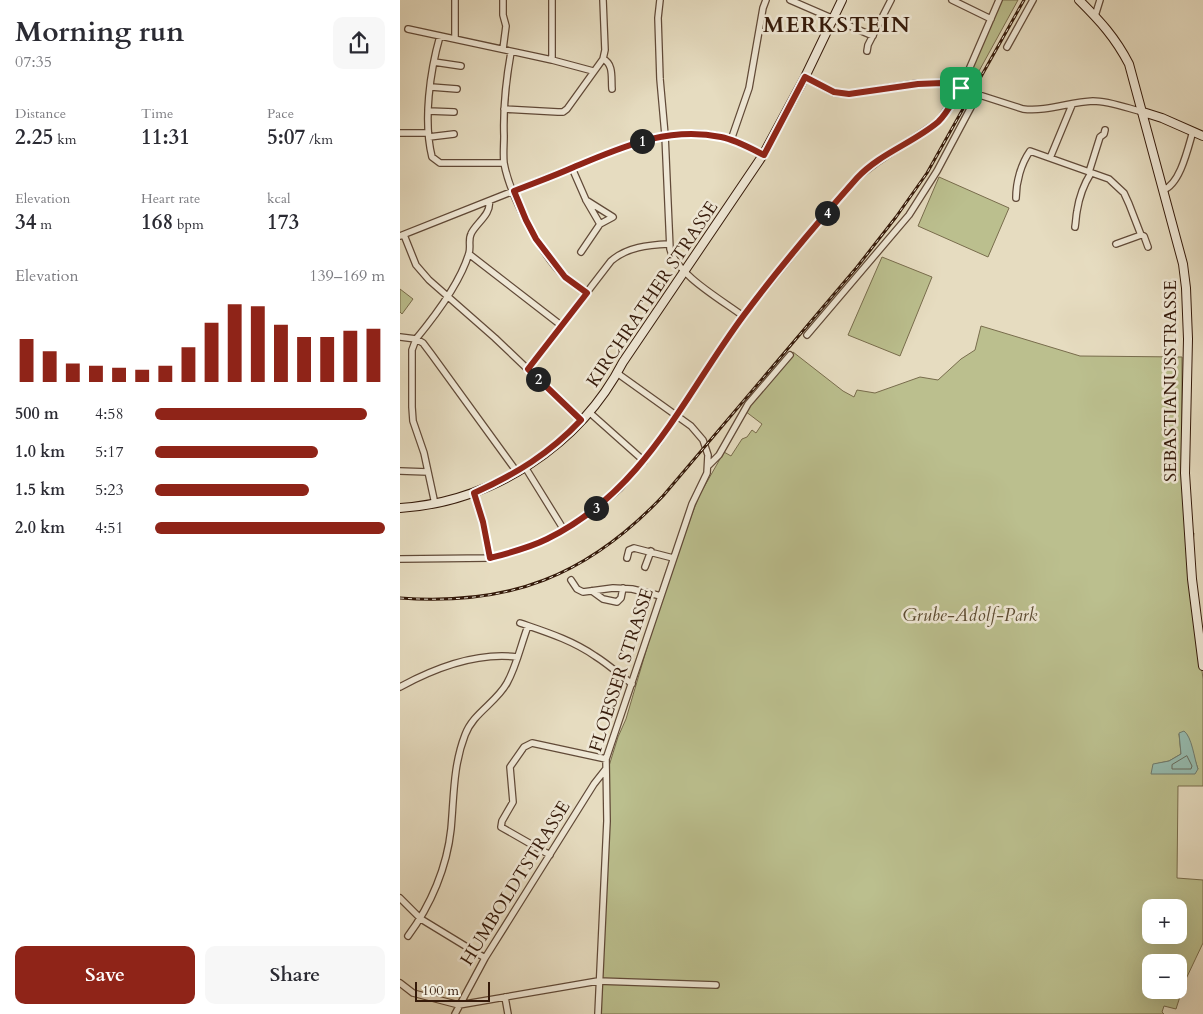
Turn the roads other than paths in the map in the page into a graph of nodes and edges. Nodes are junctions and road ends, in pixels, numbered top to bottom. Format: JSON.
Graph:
{"nodes":[{"id":1,"x":455,"y":0,"type":"edge"},
{"id":2,"x":502,"y":0,"type":"edge"},
{"id":3,"x":552,"y":0,"type":"edge"},
{"id":4,"x":603,"y":0,"type":"edge"},
{"id":5,"x":660,"y":0,"type":"edge"},
{"id":6,"x":766,"y":0,"type":"edge"},
{"id":7,"x":790,"y":0,"type":"edge"},
{"id":8,"x":842,"y":0,"type":"edge"},
{"id":9,"x":891,"y":0,"type":"edge"},
{"id":10,"x":952,"y":0,"type":"edge"},
{"id":11,"x":999,"y":0,"type":"edge"},
{"id":12,"x":1033,"y":0,"type":"edge"},
{"id":13,"x":1079,"y":0,"type":"edge"},
{"id":14,"x":1100,"y":0,"type":"edge"},
{"id":15,"x":1095,"y":16,"type":"junction"},
{"id":16,"x":833,"y":19,"type":"junction"},
{"id":17,"x":991,"y":19,"type":"junction"},
{"id":18,"x":408,"y":29,"type":"dead end"},
{"id":19,"x":440,"y":36,"type":"junction"},
{"id":20,"x":872,"y":36,"type":"junction"},
{"id":21,"x":455,"y":39,"type":"junction"},
{"id":22,"x":1007,"y":47,"type":"dead end"},
{"id":23,"x":503,"y":50,"type":"junction"},
{"id":24,"x":867,"y":51,"type":"dead end"},
{"id":25,"x":510,"y":52,"type":"junction"},
{"id":26,"x":603,"y":59,"type":"junction"},
{"id":27,"x":552,"y":60,"type":"junction"},
{"id":28,"x":434,"y":62,"type":"junction"},
{"id":29,"x":461,"y":66,"type":"dead end"},
{"id":30,"x":593,"y":72,"type":"junction"},
{"id":31,"x":805,"y":77,"type":"junction"},
{"id":32,"x":431,"y":87,"type":"junction"},
{"id":33,"x":961,"y":88,"type":"junction"},
{"id":34,"x":457,"y":89,"type":"dead end"},
{"id":35,"x":612,"y":89,"type":"dead end"},
{"id":36,"x":978,"y":94,"type":"junction"},
{"id":37,"x":1072,"y":105,"type":"junction"},
{"id":38,"x":504,"y":110,"type":"junction"},
{"id":39,"x":428,"y":111,"type":"junction"},
{"id":40,"x":454,"y":112,"type":"dead end"},
{"id":41,"x":1142,"y":112,"type":"junction"},
{"id":42,"x":1106,"y":130,"type":"dead end"},
{"id":43,"x":1193,"y":131,"type":"junction"},
{"id":44,"x":400,"y":133,"type":"edge"},
{"id":45,"x":454,"y":134,"type":"dead end"},
{"id":46,"x":428,"y":135,"type":"junction"},
{"id":47,"x":665,"y":135,"type":"junction"},
{"id":48,"x":1203,"y":136,"type":"edge"},
{"id":49,"x":731,"y":140,"type":"junction"},
{"id":50,"x":764,"y":155,"type":"junction"},
{"id":51,"x":1050,"y":158,"type":"junction"},
{"id":52,"x":504,"y":163,"type":"junction"},
{"id":53,"x":572,"y":168,"type":"junction"},
{"id":54,"x":1090,"y":172,"type":"junction"},
{"id":55,"x":1163,"y":190,"type":"junction"},
{"id":56,"x":514,"y":191,"type":"junction"},
{"id":57,"x":1016,"y":198,"type":"dead end"},
{"id":58,"x":586,"y":200,"type":"junction"},
{"id":59,"x":489,"y":201,"type":"junction"},
{"id":60,"x":600,"y":224,"type":"junction"},
{"id":61,"x":1074,"y":227,"type":"dead end"},
{"id":62,"x":1141,"y":235,"type":"junction"},
{"id":63,"x":402,"y":236,"type":"edge"},
{"id":64,"x":669,"y":244,"type":"junction"},
{"id":65,"x":1116,"y":244,"type":"dead end"},
{"id":66,"x":1148,"y":247,"type":"dead end"},
{"id":67,"x":581,"y":252,"type":"dead end"},
{"id":68,"x":469,"y":254,"type":"junction"},
{"id":69,"x":684,"y":272,"type":"junction"},
{"id":70,"x":587,"y":293,"type":"junction"},
{"id":71,"x":447,"y":296,"type":"junction"},
{"id":72,"x":743,"y":316,"type":"junction"},
{"id":73,"x":562,"y":326,"type":"junction"},
{"id":74,"x":807,"y":335,"type":"dead end"},
{"id":75,"x":400,"y":337,"type":"edge"},
{"id":76,"x":416,"y":339,"type":"junction"},
{"id":77,"x":790,"y":355,"type":"dead end"},
{"id":78,"x":528,"y":369,"type":"junction"},
{"id":79,"x":617,"y":373,"type":"junction"},
{"id":80,"x":589,"y":412,"type":"junction"},
{"id":81,"x":676,"y":415,"type":"junction"},
{"id":82,"x":581,"y":420,"type":"junction"},
{"id":83,"x":644,"y":461,"type":"junction"},
{"id":84,"x":708,"y":466,"type":"junction"},
{"id":85,"x":525,"y":467,"type":"junction"},
{"id":86,"x":400,"y":471,"type":"edge"},
{"id":87,"x":428,"y":472,"type":"junction"},
{"id":88,"x":517,"y":472,"type":"junction"},
{"id":89,"x":474,"y":493,"type":"junction"},
{"id":90,"x":435,"y":504,"type":"junction"},
{"id":91,"x":400,"y":508,"type":"edge"},
{"id":92,"x":564,"y":530,"type":"junction"},
{"id":93,"x":651,"y":552,"type":"junction"},
{"id":94,"x":490,"y":558,"type":"junction"},
{"id":95,"x":627,"y":558,"type":"dead end"},
{"id":96,"x":673,"y":558,"type":"junction"},
{"id":97,"x":400,"y":559,"type":"edge"},
{"id":98,"x":645,"y":566,"type":"dead end"},
{"id":99,"x":571,"y":580,"type":"dead end"},
{"id":100,"x":623,"y":588,"type":"junction"},
{"id":101,"x":592,"y":591,"type":"junction"},
{"id":102,"x":661,"y":596,"type":"junction"},
{"id":103,"x":520,"y":623,"type":"dead end"},
{"id":104,"x":528,"y":626,"type":"junction"},
{"id":105,"x":517,"y":656,"type":"junction"},
{"id":106,"x":1203,"y":666,"type":"edge"},
{"id":107,"x":632,"y":684,"type":"junction"},
{"id":108,"x":400,"y":687,"type":"edge"},
{"id":109,"x":606,"y":759,"type":"junction"},
{"id":110,"x":605,"y":770,"type":"junction"},
{"id":111,"x":550,"y":855,"type":"junction"},
{"id":112,"x":400,"y":898,"type":"edge"},
{"id":113,"x":421,"y":919,"type":"junction"},
{"id":114,"x":408,"y":936,"type":"dead end"},
{"id":115,"x":485,"y":958,"type":"junction"},
{"id":116,"x":598,"y":981,"type":"junction"},
{"id":117,"x":400,"y":983,"type":"edge"},
{"id":118,"x":716,"y":986,"type":"dead end"},
{"id":119,"x":505,"y":996,"type":"junction"},
{"id":120,"x":459,"y":1005,"type":"junction"},
{"id":121,"x":455,"y":1014,"type":"edge"},
{"id":122,"x":508,"y":1014,"type":"edge"},
{"id":123,"x":598,"y":1014,"type":"edge"}],
"edges":[{"from":1,"to":21,"type":"street"},
{"from":2,"to":23,"type":"street"},
{"from":3,"to":27,"type":"street"},
{"from":4,"to":26,"type":"street"},
{"from":5,"to":47,"type":"street"},
{"from":6,"to":49,"type":"street"},
{"from":7,"to":16,"type":"street"},
{"from":8,"to":16,"type":"main road","name":"KIRCHRATHER STRASSE"},
{"from":9,"to":20,"type":"street"},
{"from":10,"to":17,"type":"street"},
{"from":11,"to":17,"type":"street"},
{"from":12,"to":22,"type":"street"},
{"from":13,"to":15,"type":"main road","name":"SEBASTIANUSSTRASSE"},
{"from":14,"to":15,"type":"street"},
{"from":15,"to":41,"type":"main road","name":"SEBASTIANUSSTRASSE"},
{"from":16,"to":20,"type":"street"},
{"from":16,"to":31,"type":"main road","name":"KIRCHRATHER STRASSE"},
{"from":17,"to":33,"type":"street"},
{"from":18,"to":19,"type":"street"},
{"from":19,"to":21,"type":"street"},
{"from":19,"to":28,"type":"street"},
{"from":20,"to":24,"type":"street"},
{"from":21,"to":23,"type":"street"},
{"from":23,"to":25,"type":"street"},
{"from":25,"to":27,"type":"street"},
{"from":25,"to":38,"type":"street"},
{"from":26,"to":30,"type":"street"},
{"from":26,"to":35,"type":"street"},
{"from":27,"to":30,"type":"street"},
{"from":28,"to":29,"type":"street"},
{"from":28,"to":32,"type":"street"},
{"from":30,"to":38,"type":"street"},
{"from":31,"to":33,"type":"street"},
{"from":31,"to":50,"type":"main road","name":"KIRCHRATHER STRASSE"},
{"from":32,"to":34,"type":"street"},
{"from":32,"to":39,"type":"street"},
{"from":33,"to":36,"type":"street"},
{"from":33,"to":72,"type":"street"},
{"from":36,"to":37,"type":"street"},
{"from":36,"to":74,"type":"street"},
{"from":37,"to":41,"type":"street"},
{"from":37,"to":51,"type":"street"},
{"from":38,"to":52,"type":"street"},
{"from":39,"to":40,"type":"street"},
{"from":39,"to":46,"type":"street"},
{"from":41,"to":43,"type":"main road"},
{"from":41,"to":55,"type":"main road","name":"SEBASTIANUSSTRASSE"},
{"from":42,"to":54,"type":"street"},
{"from":43,"to":48,"type":"main road"},
{"from":43,"to":55,"type":"street"},
{"from":44,"to":46,"type":"street"},
{"from":45,"to":46,"type":"street"},
{"from":46,"to":52,"type":"street"},
{"from":47,"to":49,"type":"street"},
{"from":47,"to":53,"type":"street"},
{"from":47,"to":64,"type":"street"},
{"from":49,"to":50,"type":"street"},
{"from":50,"to":69,"type":"main road","name":"KIRCHRATHER STRASSE"},
{"from":51,"to":54,"type":"street"},
{"from":51,"to":57,"type":"street"},
{"from":52,"to":56,"type":"street"},
{"from":53,"to":56,"type":"street"},
{"from":53,"to":58,"type":"street"},
{"from":54,"to":61,"type":"street"},
{"from":54,"to":62,"type":"street"},
{"from":55,"to":106,"type":"main road","name":"SEBASTIANUSSTRASSE"},
{"from":56,"to":59,"type":"street"},
{"from":56,"to":70,"type":"street"},
{"from":58,"to":60,"type":"street"},
{"from":58,"to":60,"type":"street"},
{"from":59,"to":63,"type":"street"},
{"from":59,"to":68,"type":"street"},
{"from":60,"to":67,"type":"street"},
{"from":62,"to":65,"type":"street"},
{"from":62,"to":66,"type":"street"},
{"from":63,"to":71,"type":"street"},
{"from":64,"to":69,"type":"street"},
{"from":64,"to":70,"type":"street"},
{"from":68,"to":71,"type":"street"},
{"from":68,"to":73,"type":"street"},
{"from":69,"to":72,"type":"street"},
{"from":69,"to":79,"type":"main road","name":"KIRCHRATHER STRASSE"},
{"from":70,"to":73,"type":"street"},
{"from":71,"to":76,"type":"street"},
{"from":71,"to":78,"type":"street"},
{"from":72,"to":81,"type":"street"},
{"from":73,"to":78,"type":"street"},
{"from":75,"to":76,"type":"street"},
{"from":76,"to":87,"type":"street"},
{"from":76,"to":88,"type":"street"},
{"from":77,"to":84,"type":"street"},
{"from":78,"to":82,"type":"street"},
{"from":79,"to":80,"type":"main road","name":"KIRCHRATHER STRASSE"},
{"from":79,"to":81,"type":"street","name":"FLOESSER STRASSE"},
{"from":80,"to":82,"type":"main road","name":"KIRCHRATHER STRASSE"},
{"from":80,"to":83,"type":"street"},
{"from":81,"to":83,"type":"street"},
{"from":81,"to":84,"type":"street","name":"FLOESSER STRASSE"},
{"from":82,"to":85,"type":"main road","name":"KIRCHRATHER STRASSE"},
{"from":83,"to":92,"type":"street"},
{"from":84,"to":96,"type":"street","name":"FLOESSER STRASSE"},
{"from":85,"to":88,"type":"main road","name":"KIRCHRATHER STRASSE"},
{"from":85,"to":92,"type":"street"},
{"from":86,"to":87,"type":"street"},
{"from":87,"to":90,"type":"street"},
{"from":88,"to":89,"type":"main road","name":"KIRCHRATHER STRASSE"},
{"from":89,"to":90,"type":"main road","name":"KIRCHRATHER STRASSE"},
{"from":89,"to":94,"type":"street"},
{"from":90,"to":91,"type":"main road","name":"KIRCHRATHER STRASSE"},
{"from":92,"to":94,"type":"street"},
{"from":93,"to":95,"type":"street"},
{"from":93,"to":96,"type":"street"},
{"from":93,"to":98,"type":"street"},
{"from":94,"to":97,"type":"street"},
{"from":96,"to":102,"type":"street","name":"FLOESSER STRASSE"},
{"from":99,"to":101,"type":"street"},
{"from":100,"to":101,"type":"street"},
{"from":100,"to":101,"type":"street"},
{"from":100,"to":102,"type":"street"},
{"from":102,"to":107,"type":"street","name":"FLOESSER STRASSE"},
{"from":103,"to":104,"type":"street"},
{"from":104,"to":105,"type":"street"},
{"from":104,"to":107,"type":"street"},
{"from":105,"to":108,"type":"street"},
{"from":105,"to":113,"type":"street"},
{"from":107,"to":109,"type":"street","name":"FLOESSER STRASSE"},
{"from":109,"to":110,"type":"street","name":"FLOESSER STRASSE"},
{"from":109,"to":111,"type":"street"},
{"from":110,"to":111,"type":"street","name":"HUMBOLDTSTRASSE"},
{"from":110,"to":116,"type":"street","name":"FLOESSER STRASSE"},
{"from":111,"to":115,"type":"street","name":"HUMBOLDTSTRASSE"},
{"from":112,"to":113,"type":"street"},
{"from":113,"to":114,"type":"street"},
{"from":113,"to":115,"type":"street"},
{"from":115,"to":120,"type":"street","name":"HUMBOLDTSTRASSE"},
{"from":116,"to":118,"type":"street"},
{"from":116,"to":119,"type":"street"},
{"from":116,"to":123,"type":"street","name":"FLOESSER STRASSE"},
{"from":117,"to":120,"type":"street"},
{"from":119,"to":120,"type":"street"},
{"from":119,"to":122,"type":"street"},
{"from":120,"to":121,"type":"street","name":"HUMBOLDTSTRASSE"}]}
